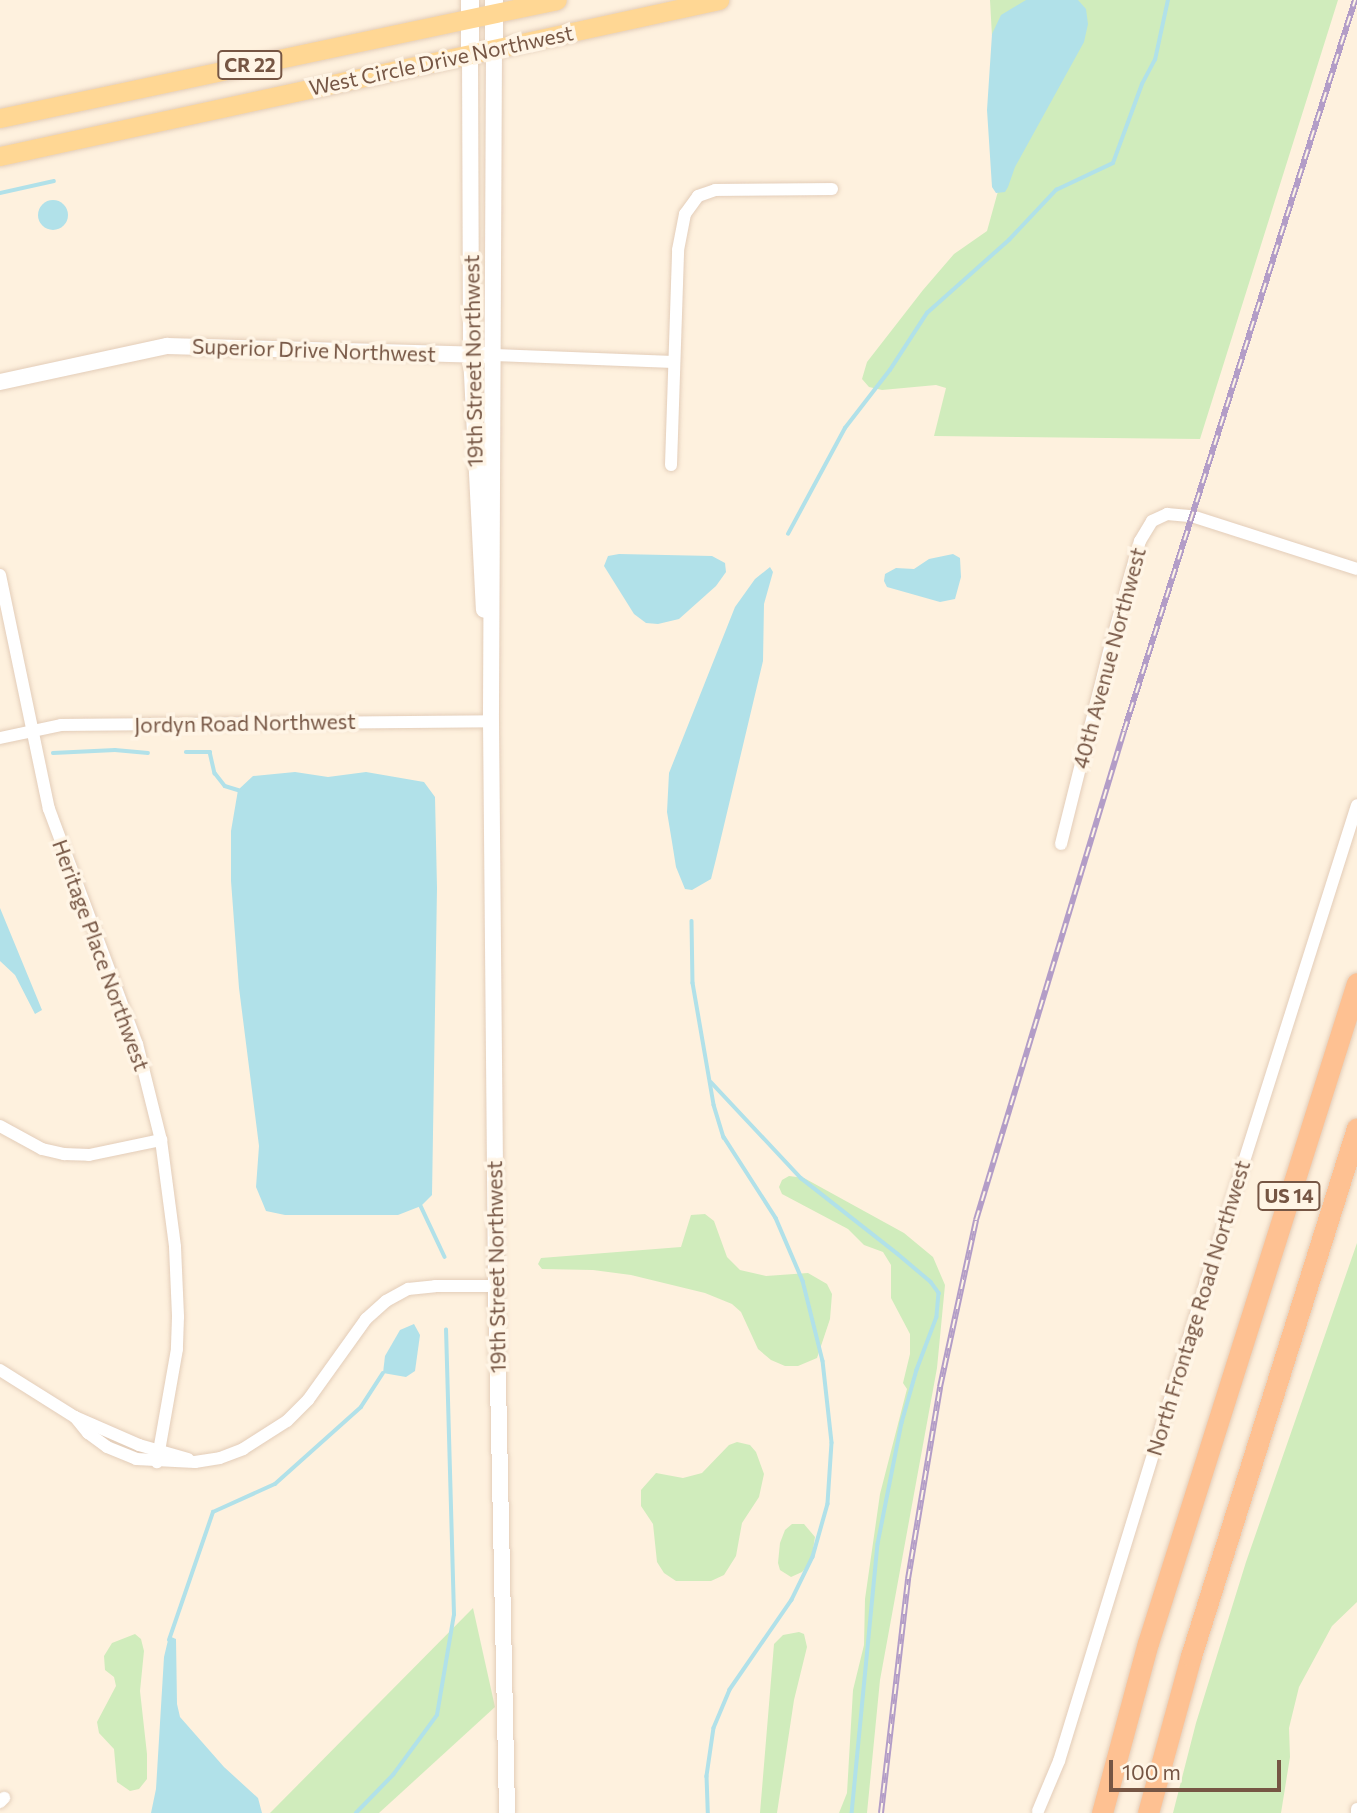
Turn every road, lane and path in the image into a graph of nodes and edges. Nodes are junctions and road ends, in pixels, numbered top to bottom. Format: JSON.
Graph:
{"nodes":[{"id":1,"x":557,"y":0,"type":"edge"},
{"id":2,"x":719,"y":0,"type":"edge"},
{"id":3,"x":494,"y":7,"type":"edge"},
{"id":4,"x":470,"y":9,"type":"edge"},
{"id":5,"x":494,"y":48,"type":"junction"},
{"id":6,"x":470,"y":53,"type":"junction"},
{"id":7,"x":0,"y":118,"type":"edge"},
{"id":8,"x":0,"y":156,"type":"edge"},
{"id":9,"x":832,"y":189,"type":"dead end"},
{"id":10,"x":471,"y":355,"type":"junction"},
{"id":11,"x":494,"y":355,"type":"junction"},
{"id":12,"x":674,"y":362,"type":"junction"},
{"id":13,"x":0,"y":382,"type":"edge"},
{"id":14,"x":671,"y":466,"type":"dead end"},
{"id":15,"x":1357,"y":569,"type":"edge"},
{"id":16,"x":0,"y":575,"type":"edge"},
{"id":17,"x":491,"y":721,"type":"junction"},
{"id":18,"x":32,"y":729,"type":"junction"},
{"id":19,"x":0,"y":738,"type":"edge"},
{"id":20,"x":1357,"y":805,"type":"edge"},
{"id":21,"x":1061,"y":844,"type":"dead end"},
{"id":22,"x":1357,"y":983,"type":"edge"},
{"id":23,"x":0,"y":1126,"type":"edge"},
{"id":24,"x":1357,"y":1128,"type":"edge"},
{"id":25,"x":161,"y":1140,"type":"junction"},
{"id":26,"x":496,"y":1286,"type":"junction"},
{"id":27,"x":0,"y":1370,"type":"edge"},
{"id":28,"x":75,"y":1417,"type":"junction"},
{"id":29,"x":160,"y":1449,"type":"junction"},
{"id":30,"x":157,"y":1462,"type":"junction"},
{"id":31,"x":195,"y":1462,"type":"junction"},
{"id":32,"x":1038,"y":1811,"type":"dead end"},
{"id":33,"x":508,"y":1813,"type":"edge"},
{"id":34,"x":1102,"y":1813,"type":"edge"},
{"id":35,"x":1148,"y":1813,"type":"edge"}],
"edges":[{"from":1,"to":3,"type":"main road","name":"West Circle Drive Northwest","number":"CR 22"},
{"from":2,"to":5,"type":"main road","name":"West Circle Drive Northwest","number":"CR 22"},
{"from":3,"to":4,"type":"main road","name":"West Circle Drive Northwest","number":"CR 22"},
{"from":3,"to":5,"type":"main road","name":"19th Street Northwest"},
{"from":4,"to":6,"type":"main road","name":"19th Street Northwest"},
{"from":4,"to":7,"type":"main road","name":"West Circle Drive Northwest","number":"CR 22"},
{"from":5,"to":6,"type":"main road","name":"West Circle Drive Northwest","number":"CR 22"},
{"from":5,"to":11,"type":"street","name":"19th Street Northwest"},
{"from":6,"to":8,"type":"main road","name":"West Circle Drive Northwest","number":"CR 22"},
{"from":6,"to":10,"type":"street","name":"19th Street Northwest"},
{"from":9,"to":12,"type":"street"},
{"from":10,"to":11,"type":"street","name":"Superior Drive Northwest"},
{"from":10,"to":13,"type":"street","name":"Superior Drive Northwest"},
{"from":10,"to":17,"type":"street","name":"19th Street Northwest"},
{"from":11,"to":12,"type":"street","name":"Superior Drive Northwest"},
{"from":11,"to":17,"type":"street","name":"19th Street Northwest"},
{"from":12,"to":14,"type":"street"},
{"from":15,"to":21,"type":"street","name":"40th Avenue Northwest"},
{"from":16,"to":18,"type":"street","name":"Heritage Place Northwest"},
{"from":17,"to":18,"type":"street","name":"Jordyn Road Northwest"},
{"from":17,"to":26,"type":"street","name":"19th Street Northwest"},
{"from":18,"to":19,"type":"street","name":"Jordyn Road Northwest"},
{"from":18,"to":25,"type":"street","name":"Heritage Place Northwest"},
{"from":20,"to":32,"type":"street","name":"North Frontage Road Northwest"},
{"from":22,"to":34,"type":"highway","number":"US 14"},
{"from":23,"to":25,"type":"street"},
{"from":24,"to":35,"type":"highway","number":"US 14"},
{"from":25,"to":29,"type":"street","name":"Heritage Place Northwest"},
{"from":26,"to":31,"type":"street"},
{"from":26,"to":33,"type":"street","name":"19th Street Northwest"},
{"from":27,"to":28,"type":"street"},
{"from":28,"to":29,"type":"street"},
{"from":28,"to":30,"type":"street"},
{"from":29,"to":30,"type":"street","name":"Heritage Place Northwest"},
{"from":29,"to":31,"type":"street"},
{"from":30,"to":31,"type":"street"}]}
